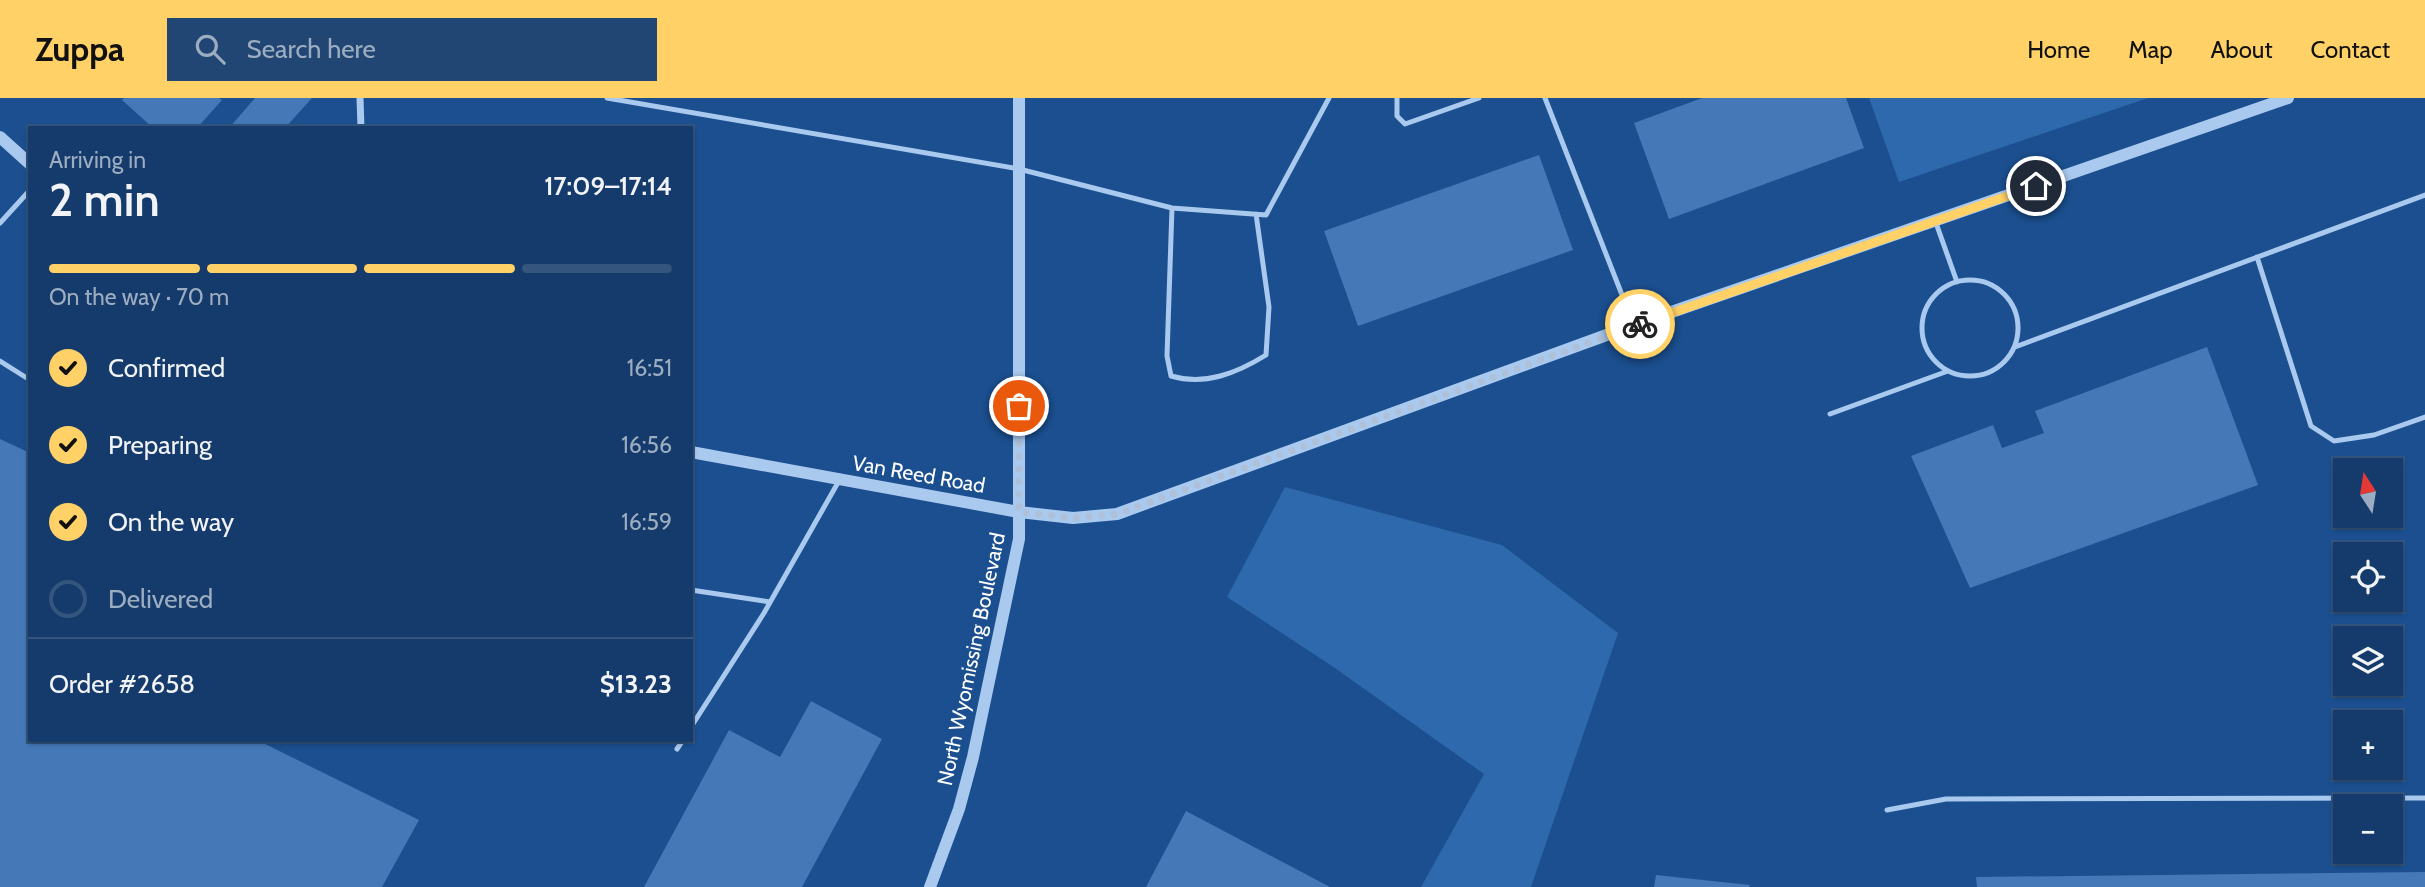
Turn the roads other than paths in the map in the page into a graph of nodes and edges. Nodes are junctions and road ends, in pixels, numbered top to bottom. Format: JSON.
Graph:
{"nodes":[{"id":1,"x":360,"y":98,"type":"edge"},
{"id":2,"x":607,"y":98,"type":"edge"},
{"id":3,"x":658,"y":98,"type":"edge"},
{"id":4,"x":1019,"y":98,"type":"edge"},
{"id":5,"x":1329,"y":98,"type":"edge"},
{"id":6,"x":1397,"y":98,"type":"edge"},
{"id":7,"x":1479,"y":98,"type":"edge"},
{"id":8,"x":1545,"y":98,"type":"edge"},
{"id":9,"x":2288,"y":98,"type":"edge"},
{"id":10,"x":659,"y":107,"type":"junction"},
{"id":11,"x":360,"y":126,"type":"edge"},
{"id":12,"x":0,"y":137,"type":"edge"},
{"id":13,"x":28,"y":162,"type":"edge"},
{"id":14,"x":1019,"y":169,"type":"junction"},
{"id":15,"x":28,"y":192,"type":"edge"},
{"id":16,"x":2425,"y":195,"type":"edge"},
{"id":17,"x":1172,"y":208,"type":"junction"},
{"id":18,"x":1256,"y":214,"type":"junction"},
{"id":19,"x":1935,"y":221,"type":"junction"},
{"id":20,"x":0,"y":223,"type":"edge"},
{"id":21,"x":2257,"y":257,"type":"junction"},
{"id":22,"x":1957,"y":282,"type":"junction"},
{"id":23,"x":1634,"y":326,"type":"junction"},
{"id":24,"x":2015,"y":347,"type":"junction"},
{"id":25,"x":0,"y":361,"type":"edge"},
{"id":26,"x":1948,"y":371,"type":"junction"},
{"id":27,"x":28,"y":379,"type":"edge"},
{"id":28,"x":1830,"y":414,"type":"dead end"},
{"id":29,"x":2425,"y":417,"type":"edge"},
{"id":30,"x":693,"y":452,"type":"edge"},
{"id":31,"x":840,"y":480,"type":"junction"},
{"id":32,"x":1019,"y":512,"type":"junction"},
{"id":33,"x":693,"y":590,"type":"edge"},
{"id":34,"x":770,"y":602,"type":"junction"},
{"id":35,"x":693,"y":724,"type":"edge"},
{"id":36,"x":682,"y":742,"type":"edge"},
{"id":37,"x":677,"y":749,"type":"dead end"},
{"id":38,"x":2425,"y":798,"type":"edge"},
{"id":39,"x":1886,"y":810,"type":"dead end"},
{"id":40,"x":930,"y":887,"type":"edge"}],
"edges":[{"from":1,"to":11,"type":"street"},
{"from":2,"to":10,"type":"lane"},
{"from":3,"to":10,"type":"lane"},
{"from":4,"to":14,"type":"street","name":"North Wyomissing Boulevard"},
{"from":5,"to":18,"type":"lane"},
{"from":6,"to":7,"type":"lane"},
{"from":8,"to":23,"type":"lane"},
{"from":9,"to":19,"type":"street","name":"Van Reed Road"},
{"from":10,"to":14,"type":"lane"},
{"from":12,"to":13,"type":"street"},
{"from":14,"to":17,"type":"lane"},
{"from":14,"to":32,"type":"street","name":"North Wyomissing Boulevard"},
{"from":15,"to":20,"type":"lane"},
{"from":16,"to":21,"type":"lane"},
{"from":17,"to":18,"type":"lane"},
{"from":17,"to":18,"type":"lane"},
{"from":19,"to":22,"type":"lane"},
{"from":19,"to":23,"type":"street","name":"Van Reed Road"},
{"from":21,"to":24,"type":"lane"},
{"from":21,"to":29,"type":"lane"},
{"from":22,"to":24,"type":"lane"},
{"from":22,"to":26,"type":"lane"},
{"from":23,"to":32,"type":"street","name":"Van Reed Road"},
{"from":24,"to":26,"type":"lane"},
{"from":25,"to":27,"type":"lane"},
{"from":26,"to":28,"type":"lane"},
{"from":30,"to":31,"type":"street","name":"Van Reed Road"},
{"from":31,"to":32,"type":"street","name":"Van Reed Road"},
{"from":31,"to":34,"type":"lane"},
{"from":32,"to":40,"type":"street","name":"North Wyomissing Boulevard"},
{"from":33,"to":34,"type":"lane"},
{"from":34,"to":35,"type":"lane"},
{"from":36,"to":37,"type":"lane"},
{"from":38,"to":39,"type":"lane"}]}
